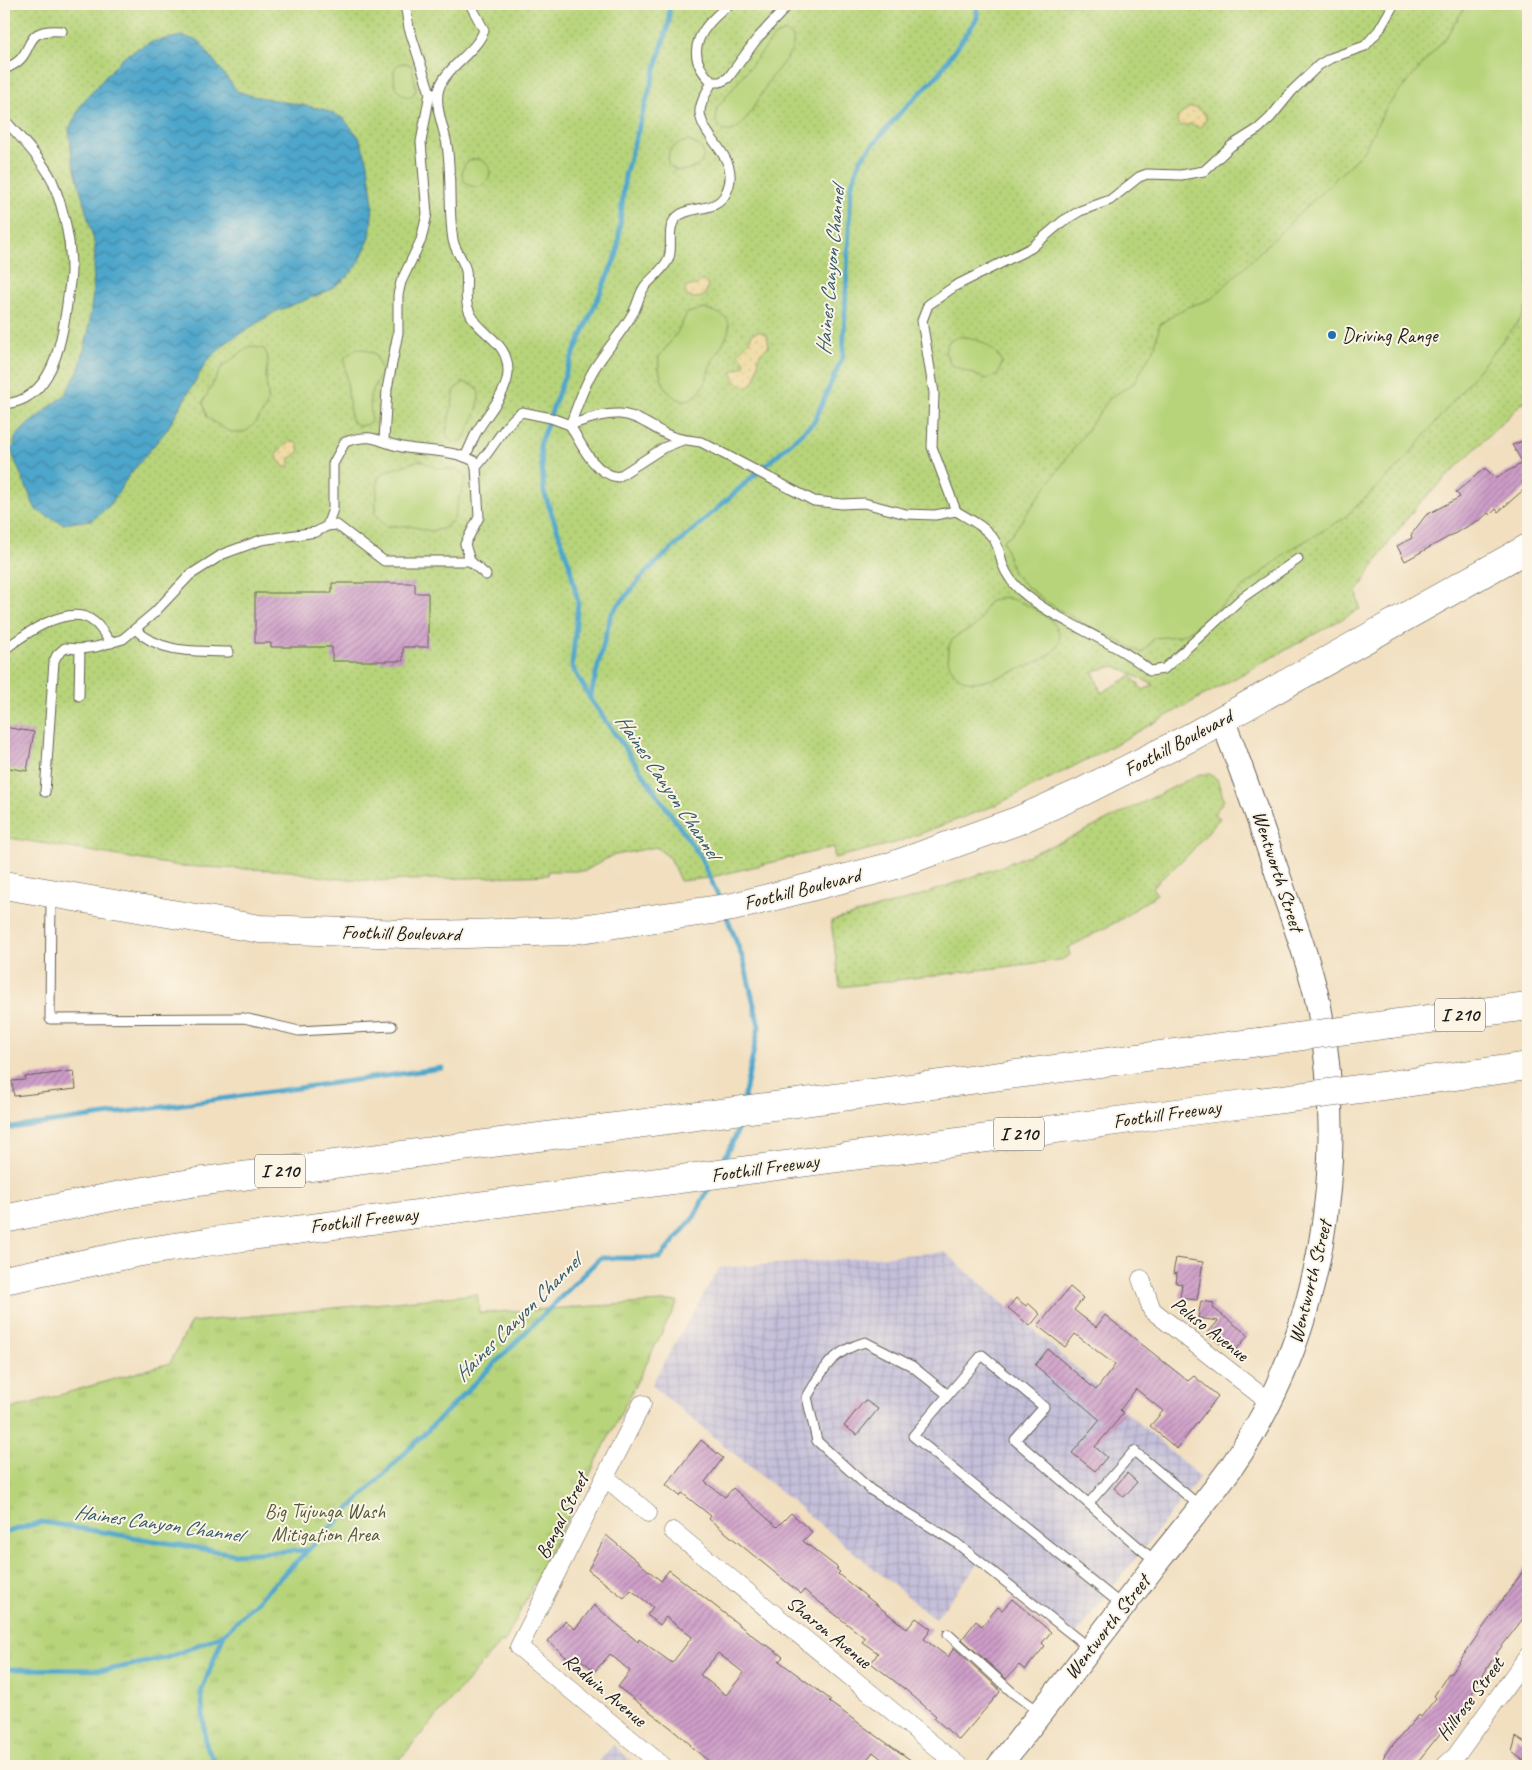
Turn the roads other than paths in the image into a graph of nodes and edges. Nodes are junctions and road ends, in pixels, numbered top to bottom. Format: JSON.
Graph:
{"nodes":[{"id":1,"x":405,"y":4,"type":"edge"},
{"id":2,"x":470,"y":4,"type":"edge"},
{"id":3,"x":730,"y":4,"type":"edge"},
{"id":4,"x":790,"y":4,"type":"edge"},
{"id":5,"x":1394,"y":4,"type":"edge"},
{"id":6,"x":62,"y":31,"type":"dead end"},
{"id":7,"x":4,"y":69,"type":"edge"},
{"id":8,"x":712,"y":82,"type":"junction"},
{"id":9,"x":4,"y":119,"type":"edge"},
{"id":10,"x":4,"y":404,"type":"edge"},
{"id":11,"x":570,"y":425,"type":"junction"},
{"id":12,"x":384,"y":440,"type":"junction"},
{"id":13,"x":683,"y":440,"type":"junction"},
{"id":14,"x":465,"y":457,"type":"junction"},
{"id":15,"x":476,"y":467,"type":"junction"},
{"id":16,"x":956,"y":511,"type":"junction"},
{"id":17,"x":327,"y":526,"type":"junction"},
{"id":18,"x":1528,"y":548,"type":"edge"},
{"id":19,"x":1298,"y":559,"type":"dead end"},
{"id":20,"x":470,"y":561,"type":"junction"},
{"id":21,"x":486,"y":575,"type":"dead end"},
{"id":22,"x":135,"y":629,"type":"junction"},
{"id":23,"x":111,"y":643,"type":"junction"},
{"id":24,"x":80,"y":649,"type":"junction"},
{"id":25,"x":4,"y":650,"type":"edge"},
{"id":26,"x":229,"y":652,"type":"dead end"},
{"id":27,"x":79,"y":696,"type":"dead end"},
{"id":28,"x":1222,"y":719,"type":"junction"},
{"id":29,"x":45,"y":792,"type":"dead end"},
{"id":30,"x":4,"y":884,"type":"edge"},
{"id":31,"x":51,"y":893,"type":"junction"},
{"id":32,"x":1528,"y":1006,"type":"edge"},
{"id":33,"x":392,"y":1026,"type":"dead end"},
{"id":34,"x":1528,"y":1066,"type":"edge"},
{"id":35,"x":1528,"y":1080,"type":"edge"},
{"id":36,"x":1405,"y":1083,"type":"junction"},
{"id":37,"x":4,"y":1219,"type":"edge"},
{"id":38,"x":1141,"y":1278,"type":"dead end"},
{"id":39,"x":4,"y":1280,"type":"edge"},
{"id":40,"x":948,"y":1395,"type":"junction"},
{"id":41,"x":1268,"y":1402,"type":"junction"},
{"id":42,"x":642,"y":1404,"type":"dead end"},
{"id":43,"x":605,"y":1477,"type":"junction"},
{"id":44,"x":1089,"y":1503,"type":"junction"},
{"id":45,"x":1200,"y":1506,"type":"junction"},
{"id":46,"x":648,"y":1513,"type":"dead end"},
{"id":47,"x":673,"y":1531,"type":"dead end"},
{"id":48,"x":1157,"y":1562,"type":"junction"},
{"id":49,"x":1124,"y":1606,"type":"junction"},
{"id":50,"x":948,"y":1634,"type":"dead end"},
{"id":51,"x":519,"y":1647,"type":"joint"},
{"id":52,"x":1090,"y":1649,"type":"junction"},
{"id":53,"x":1528,"y":1656,"type":"edge"},
{"id":54,"x":1041,"y":1712,"type":"junction"},
{"id":55,"x":663,"y":1766,"type":"edge"},
{"id":56,"x":959,"y":1766,"type":"edge"},
{"id":57,"x":999,"y":1766,"type":"edge"},
{"id":58,"x":1445,"y":1766,"type":"edge"}],
"edges":[{"from":1,"to":12,"type":"lane"},
{"from":2,"to":14,"type":"lane"},
{"from":3,"to":8,"type":"lane"},
{"from":4,"to":8,"type":"lane"},
{"from":5,"to":16,"type":"lane"},
{"from":6,"to":7,"type":"lane"},
{"from":8,"to":11,"type":"lane"},
{"from":9,"to":10,"type":"lane"},
{"from":11,"to":13,"type":"lane"},
{"from":11,"to":13,"type":"lane"},
{"from":11,"to":15,"type":"lane"},
{"from":12,"to":14,"type":"lane"},
{"from":12,"to":17,"type":"lane"},
{"from":13,"to":16,"type":"lane"},
{"from":14,"to":15,"type":"lane"},
{"from":15,"to":20,"type":"lane"},
{"from":16,"to":19,"type":"lane"},
{"from":17,"to":20,"type":"lane"},
{"from":17,"to":22,"type":"lane"},
{"from":18,"to":28,"type":"main road","name":"Foothill Boulevard"},
{"from":20,"to":21,"type":"lane"},
{"from":22,"to":23,"type":"lane"},
{"from":22,"to":26,"type":"lane"},
{"from":23,"to":24,"type":"lane"},
{"from":23,"to":25,"type":"lane"},
{"from":24,"to":27,"type":"lane"},
{"from":24,"to":29,"type":"lane"},
{"from":28,"to":31,"type":"main road","name":"Foothill Boulevard"},
{"from":28,"to":41,"type":"main road","name":"Wentworth Street"},
{"from":30,"to":31,"type":"main road","name":"Foothill Boulevard"},
{"from":31,"to":33,"type":"lane"},
{"from":32,"to":37,"type":"main road","number":"I 210","bridge":true},
{"from":34,"to":36,"type":"main road","name":"Foothill Freeway","number":"I 210"},
{"from":35,"to":36,"type":"main road"},
{"from":36,"to":39,"type":"main road","name":"Foothill Freeway","number":"I 210","bridge":true},
{"from":38,"to":41,"type":"street","name":"Peluso Avenue"},
{"from":40,"to":44,"type":"lane"},
{"from":40,"to":49,"type":"lane"},
{"from":40,"to":52,"type":"lane"},
{"from":41,"to":45,"type":"main road","name":"Wentworth Street"},
{"from":42,"to":43,"type":"street","name":"Bengal Street"},
{"from":43,"to":46,"type":"street"},
{"from":43,"to":51,"type":"street","name":"Bengal Street"},
{"from":44,"to":45,"type":"lane"},
{"from":44,"to":48,"type":"lane"},
{"from":45,"to":48,"type":"main road","name":"Wentworth Street"},
{"from":47,"to":56,"type":"street","name":"Sharon Avenue"},
{"from":48,"to":49,"type":"main road","name":"Wentworth Street"},
{"from":49,"to":52,"type":"main road","name":"Wentworth Street"},
{"from":50,"to":54,"type":"lane"},
{"from":51,"to":55,"type":"street","name":"Radwin Avenue"},
{"from":52,"to":54,"type":"main road","name":"Wentworth Street"},
{"from":53,"to":58,"type":"street","name":"Hillrose Street"},
{"from":54,"to":57,"type":"main road","name":"Wentworth Street"}]}
